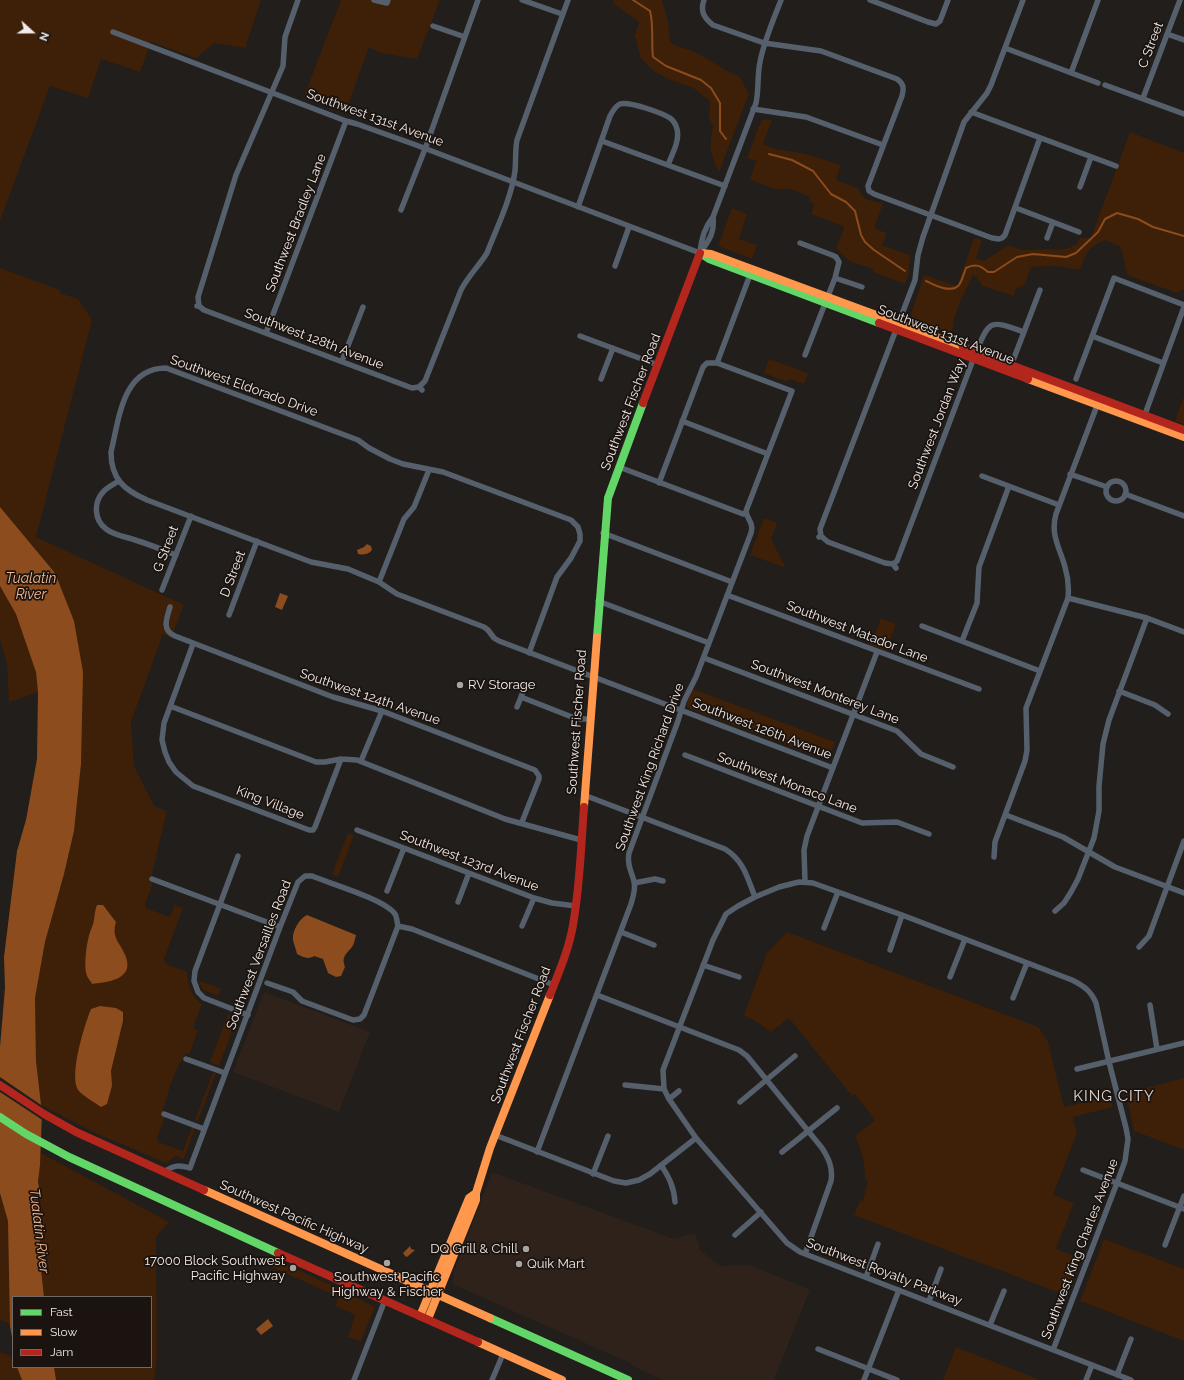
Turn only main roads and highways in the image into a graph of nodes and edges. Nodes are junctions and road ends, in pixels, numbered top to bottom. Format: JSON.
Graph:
{"nodes":[{"id":1,"x":700,"y":253,"type":"junction"},
{"id":2,"x":827,"y":300,"type":"junction"},
{"id":3,"x":1143,"y":418,"type":"junction"},
{"id":4,"x":1184,"y":430,"type":"edge"},
{"id":5,"x":1184,"y":437,"type":"edge"},
{"id":6,"x":0,"y":1085,"type":"edge"},
{"id":7,"x":0,"y":1117,"type":"edge"},
{"id":8,"x":435,"y":1292,"type":"junction"},
{"id":9,"x":420,"y":1316,"type":"junction"},
{"id":10,"x":428,"y":1319,"type":"junction"},
{"id":11,"x":562,"y":1380,"type":"edge"},
{"id":12,"x":628,"y":1380,"type":"edge"}],
"edges":[{"from":1,"to":2,"type":"main road","name":"Southwest 131st Avenue"},
{"from":1,"to":2,"type":"main road","name":"Southwest 131st Avenue"},
{"from":1,"to":8,"type":"main road","name":"Southwest Fischer Road"},
{"from":2,"to":3,"type":"main road","name":"Southwest 131st Avenue"},
{"from":3,"to":4,"type":"main road","name":"Southwest 131st Avenue"},
{"from":3,"to":5,"type":"main road","name":"Southwest 131st Avenue"},
{"from":6,"to":8,"type":"main road","name":"Southwest Pacific Highway"},
{"from":7,"to":9,"type":"main road"},
{"from":8,"to":9,"type":"main road","name":"Southwest Fischer Road"},
{"from":8,"to":10,"type":"main road","name":"Southwest Fischer Road"},
{"from":8,"to":12,"type":"main road","name":"Southwest Pacific Highway"},
{"from":9,"to":10,"type":"main road"},
{"from":10,"to":11,"type":"main road"}]}
